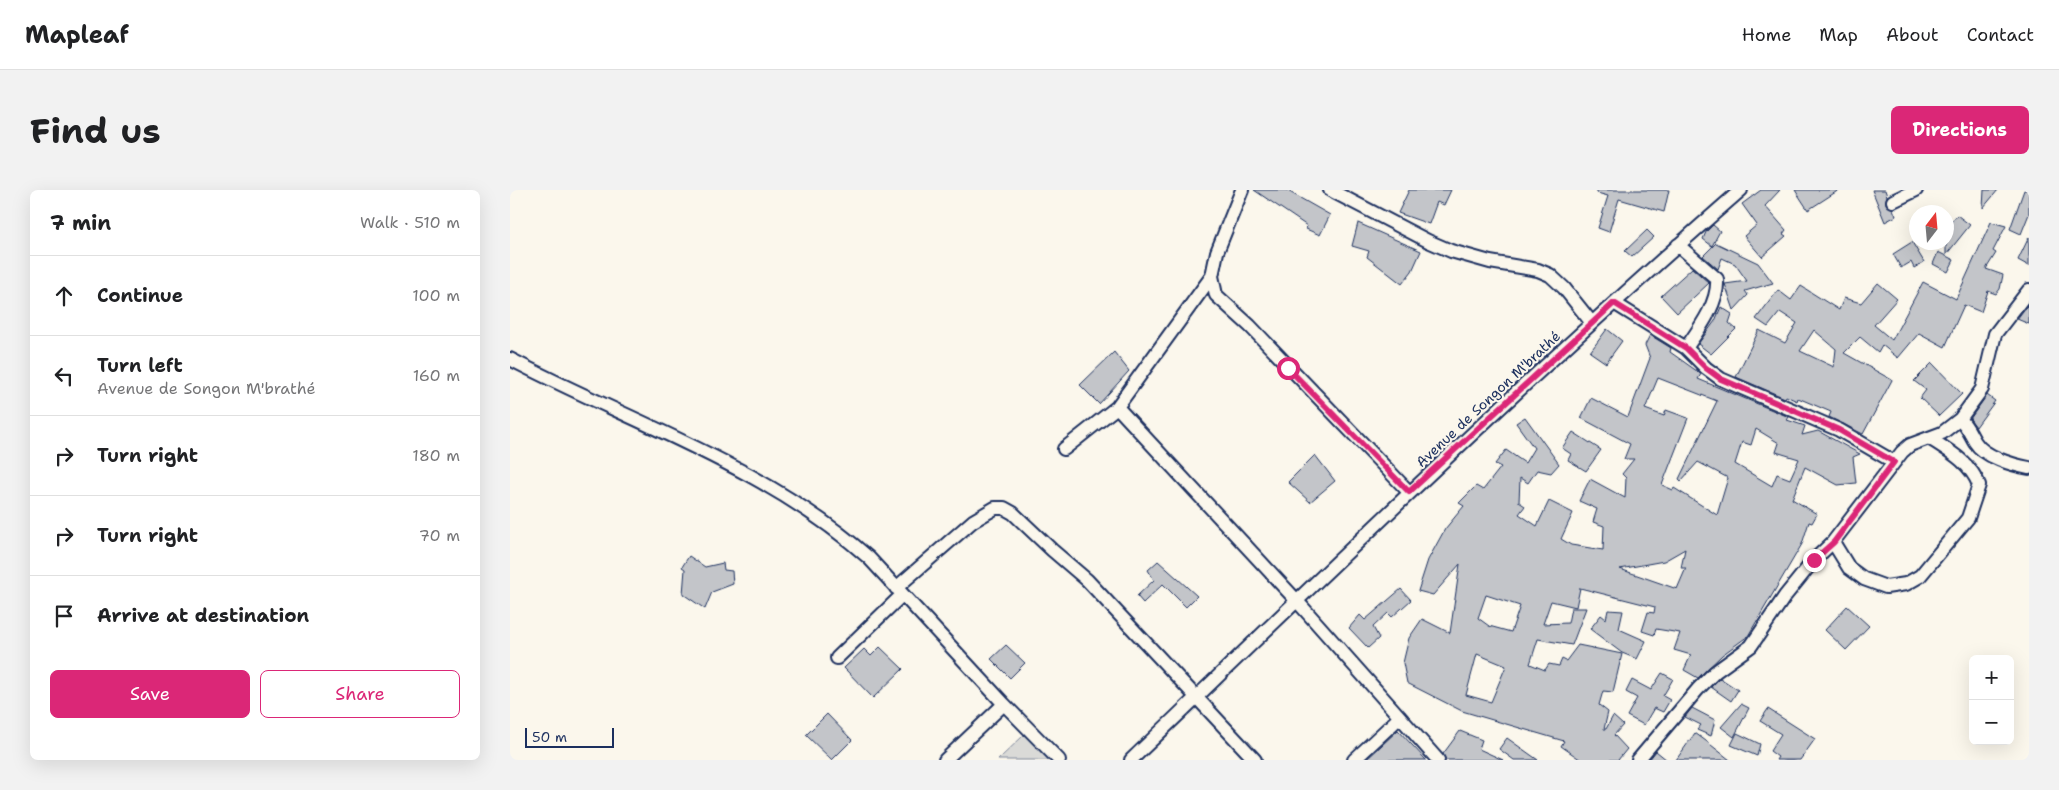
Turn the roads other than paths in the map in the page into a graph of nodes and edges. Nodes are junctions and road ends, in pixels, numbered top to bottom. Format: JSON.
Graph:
{"nodes":[{"id":1,"x":1242,"y":190,"type":"edge"},
{"id":2,"x":1330,"y":190,"type":"edge"},
{"id":3,"x":1741,"y":190,"type":"edge"},
{"id":4,"x":1916,"y":190,"type":"edge"},
{"id":5,"x":1892,"y":201,"type":"dead end"},
{"id":6,"x":1678,"y":245,"type":"junction"},
{"id":7,"x":1212,"y":276,"type":"junction"},
{"id":8,"x":2029,"y":290,"type":"edge"},
{"id":9,"x":1614,"y":303,"type":"junction"},
{"id":10,"x":1592,"y":323,"type":"junction"},
{"id":11,"x":1686,"y":348,"type":"junction"},
{"id":12,"x":510,"y":359,"type":"edge"},
{"id":13,"x":1117,"y":408,"type":"junction"},
{"id":14,"x":1960,"y":419,"type":"junction"},
{"id":15,"x":1929,"y":438,"type":"junction"},
{"id":16,"x":1976,"y":444,"type":"junction"},
{"id":17,"x":1064,"y":449,"type":"dead end"},
{"id":18,"x":1956,"y":455,"type":"junction"},
{"id":19,"x":1894,"y":462,"type":"junction"},
{"id":20,"x":2029,"y":468,"type":"edge"},
{"id":21,"x":1409,"y":492,"type":"junction"},
{"id":22,"x":1834,"y":542,"type":"junction"},
{"id":23,"x":899,"y":591,"type":"junction"},
{"id":24,"x":1297,"y":601,"type":"junction"},
{"id":25,"x":838,"y":658,"type":"dead end"},
{"id":26,"x":1197,"y":697,"type":"junction"},
{"id":27,"x":1004,"y":704,"type":"junction"},
{"id":28,"x":1400,"y":717,"type":"junction"},
{"id":29,"x":945,"y":760,"type":"edge"},
{"id":30,"x":1059,"y":760,"type":"edge"},
{"id":31,"x":1131,"y":760,"type":"edge"},
{"id":32,"x":1255,"y":760,"type":"edge"},
{"id":33,"x":1354,"y":760,"type":"edge"},
{"id":34,"x":1438,"y":760,"type":"edge"},
{"id":35,"x":1638,"y":760,"type":"edge"}],
"edges":[{"from":1,"to":7,"type":"street"},
{"from":2,"to":10,"type":"street"},
{"from":3,"to":6,"type":"street","name":"Avenue de Songon M'brathé"},
{"from":4,"to":5,"type":"street"},
{"from":6,"to":9,"type":"street","name":"Avenue de Songon M'brathé"},
{"from":6,"to":11,"type":"street"},
{"from":7,"to":13,"type":"street"},
{"from":7,"to":21,"type":"street"},
{"from":8,"to":14,"type":"street"},
{"from":9,"to":10,"type":"street","name":"Avenue de Songon M'brathé"},
{"from":9,"to":11,"type":"street"},
{"from":10,"to":21,"type":"street","name":"Avenue de Songon M'brathé"},
{"from":11,"to":19,"type":"street"},
{"from":12,"to":23,"type":"street"},
{"from":13,"to":17,"type":"street"},
{"from":13,"to":24,"type":"street"},
{"from":14,"to":15,"type":"street"},
{"from":14,"to":16,"type":"street"},
{"from":15,"to":18,"type":"street"},
{"from":15,"to":19,"type":"street"},
{"from":16,"to":18,"type":"street"},
{"from":16,"to":20,"type":"street"},
{"from":18,"to":22,"type":"street"},
{"from":19,"to":22,"type":"street"},
{"from":21,"to":24,"type":"street","name":"Avenue de Songon M'brathé"},
{"from":22,"to":35,"type":"street"},
{"from":23,"to":25,"type":"street"},
{"from":23,"to":26,"type":"street"},
{"from":23,"to":27,"type":"street"},
{"from":24,"to":26,"type":"street","name":"Avenue de Songon M'brathé"},
{"from":24,"to":28,"type":"street"},
{"from":26,"to":31,"type":"street","name":"Avenue de Songon M'brathé"},
{"from":26,"to":32,"type":"street"},
{"from":27,"to":29,"type":"street"},
{"from":27,"to":30,"type":"street"},
{"from":28,"to":33,"type":"street"},
{"from":28,"to":34,"type":"street"}]}
